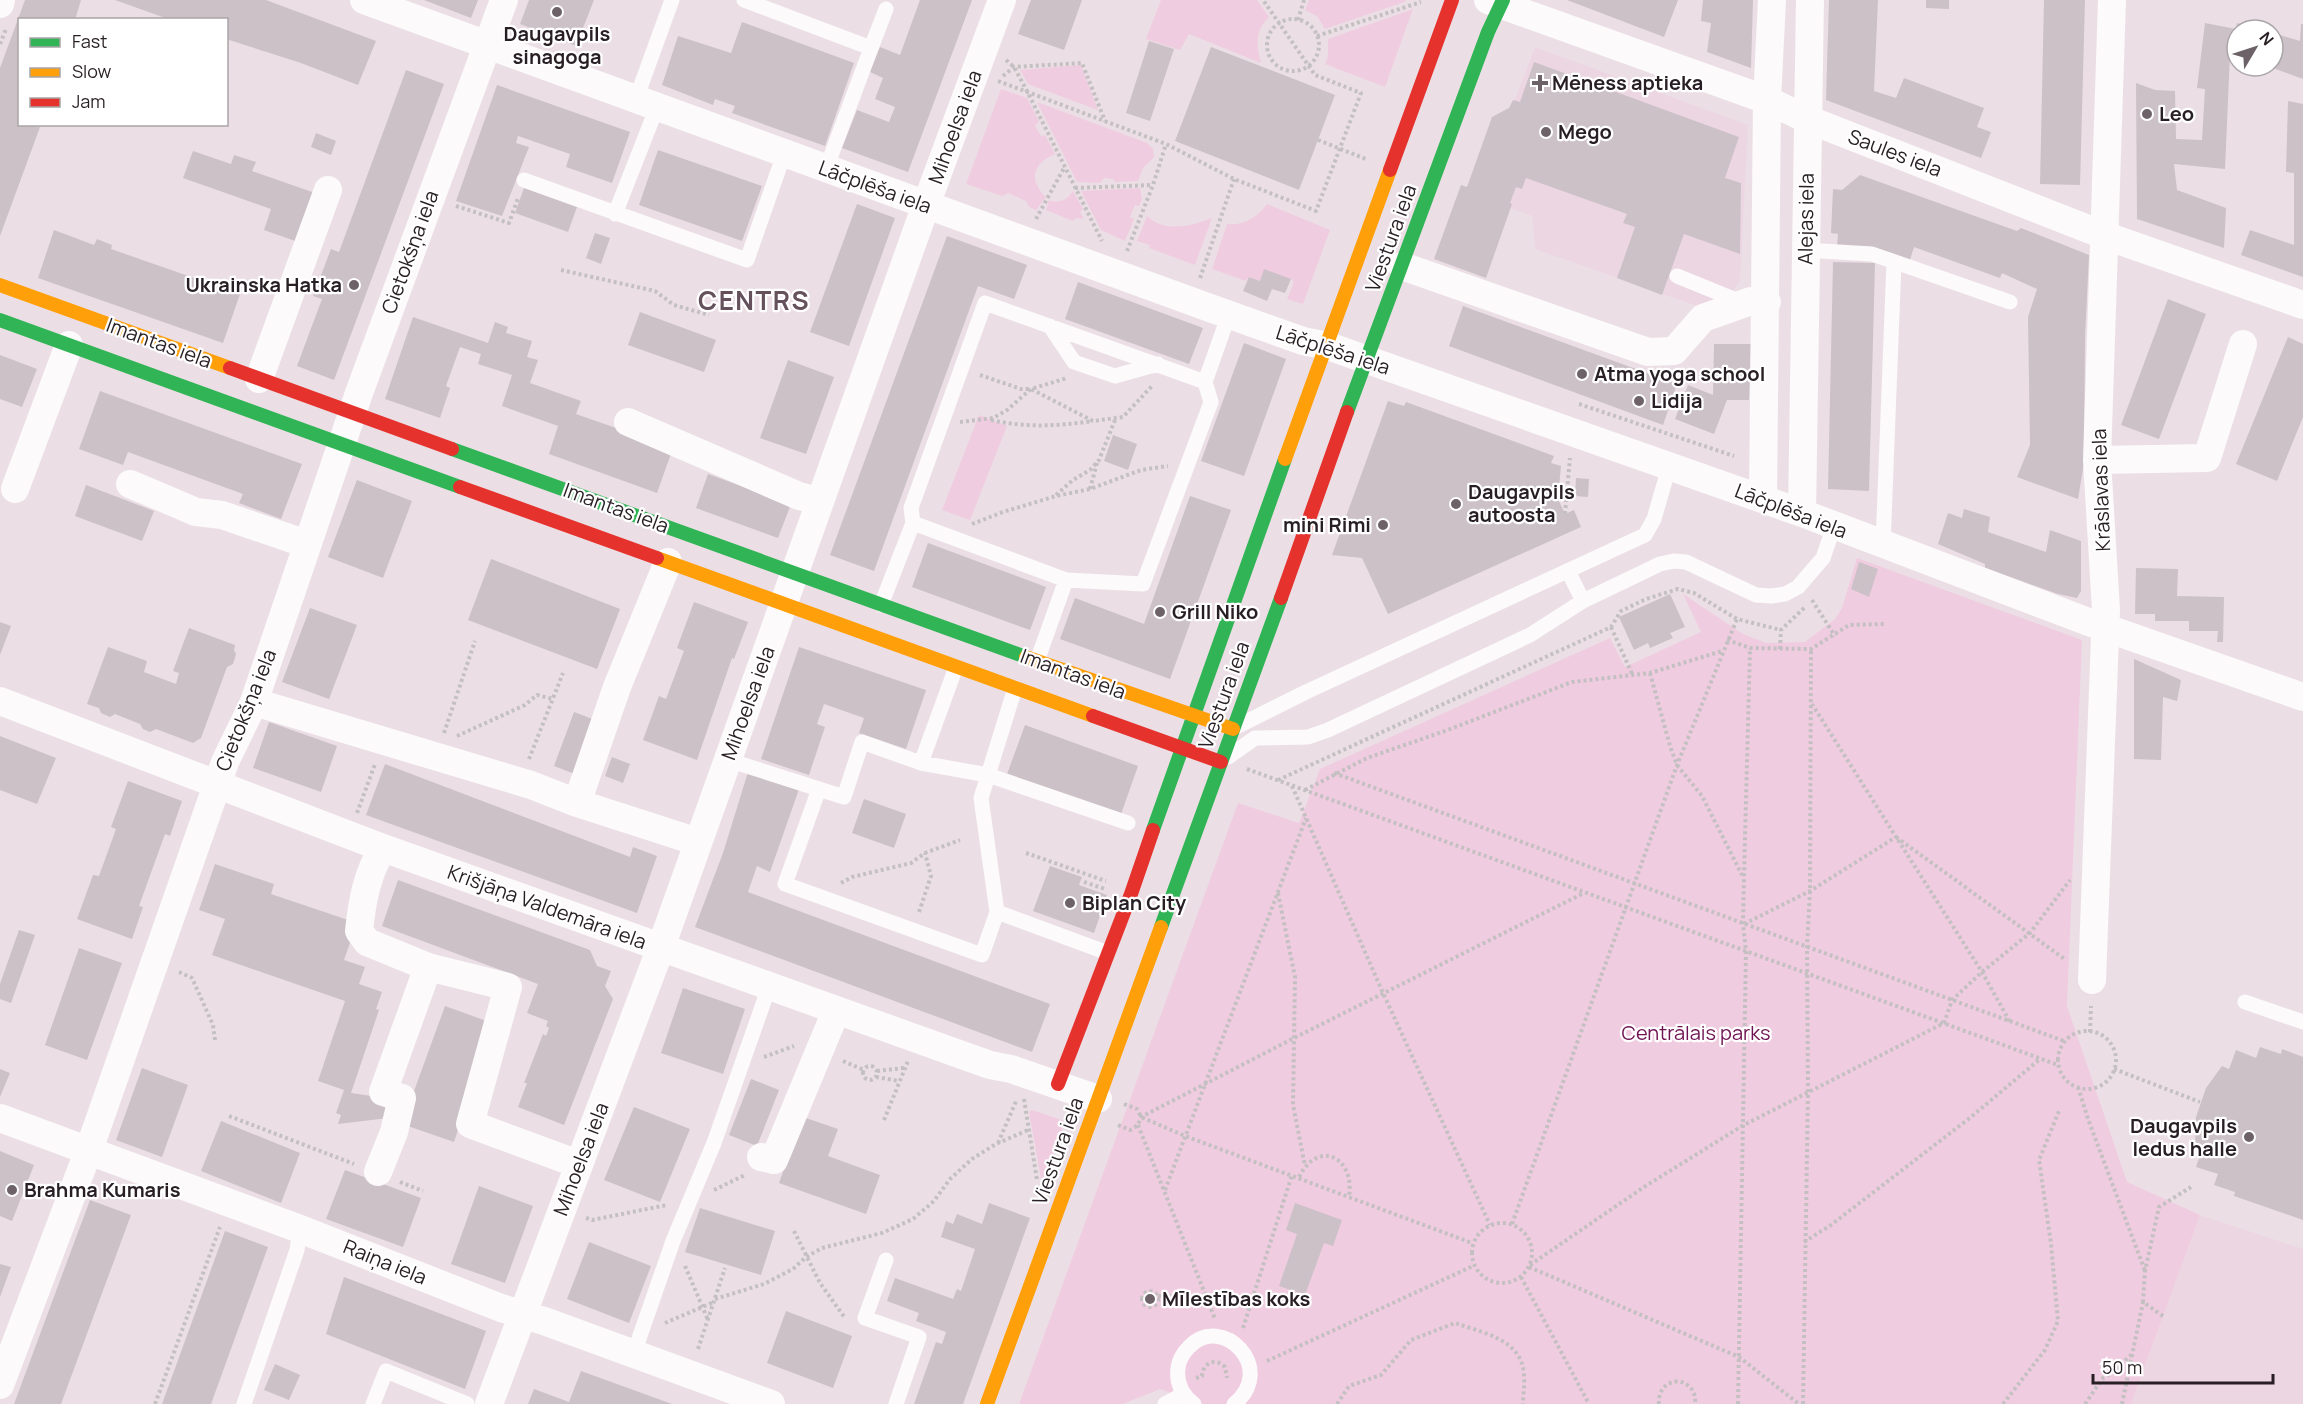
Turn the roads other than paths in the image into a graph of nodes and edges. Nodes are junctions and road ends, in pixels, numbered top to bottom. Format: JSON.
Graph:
{"nodes":[{"id":1,"x":364,"y":0,"type":"edge"},
{"id":2,"x":504,"y":0,"type":"edge"},
{"id":3,"x":672,"y":0,"type":"edge"},
{"id":4,"x":744,"y":0,"type":"edge"},
{"id":5,"x":1002,"y":0,"type":"edge"},
{"id":6,"x":1452,"y":0,"type":"edge"},
{"id":7,"x":1772,"y":0,"type":"edge"},
{"id":8,"x":1810,"y":0,"type":"edge"},
{"id":9,"x":2112,"y":0,"type":"edge"},
{"id":10,"x":1497,"y":2,"type":"edge"},
{"id":11,"x":886,"y":9,"type":"dead end"},
{"id":12,"x":487,"y":45,"type":"junction"},
{"id":13,"x":871,"y":48,"type":"junction"},
{"id":14,"x":1767,"y":100,"type":"junction"},
{"id":15,"x":646,"y":103,"type":"junction"},
{"id":16,"x":1807,"y":119,"type":"junction"},
{"id":17,"x":784,"y":154,"type":"junction"},
{"id":18,"x":826,"y":169,"type":"junction"},
{"id":19,"x":524,"y":180,"type":"road end"},
{"id":20,"x":328,"y":190,"type":"dead end"},
{"id":21,"x":926,"y":205,"type":"junction"},
{"id":22,"x":615,"y":214,"type":"junction"},
{"id":23,"x":2106,"y":236,"type":"junction"},
{"id":24,"x":1805,"y":250,"type":"junction"},
{"id":25,"x":1894,"y":262,"type":"junction"},
{"id":26,"x":1402,"y":266,"type":"junction"},
{"id":27,"x":1677,"y":276,"type":"dead end"},
{"id":28,"x":0,"y":285,"type":"edge"},
{"id":29,"x":1755,"y":302,"type":"junction"},
{"id":30,"x":2010,"y":302,"type":"dead end"},
{"id":31,"x":2303,"y":305,"type":"edge"},
{"id":32,"x":1229,"y":314,"type":"junction"},
{"id":33,"x":0,"y":320,"type":"edge"},
{"id":34,"x":1050,"y":326,"type":"junction"},
{"id":35,"x":2243,"y":344,"type":"dead end"},
{"id":36,"x":69,"y":345,"type":"junction"},
{"id":37,"x":1328,"y":346,"type":"junction"},
{"id":38,"x":1365,"y":360,"type":"junction"},
{"id":39,"x":1163,"y":366,"type":"junction"},
{"id":40,"x":259,"y":379,"type":"junction"},
{"id":41,"x":1205,"y":382,"type":"junction"},
{"id":42,"x":352,"y":413,"type":"junction"},
{"id":43,"x":628,"y":422,"type":"dead end"},
{"id":44,"x":1765,"y":433,"type":"junction"},
{"id":45,"x":1802,"y":438,"type":"junction"},
{"id":46,"x":341,"y":444,"type":"junction"},
{"id":47,"x":2097,"y":460,"type":"junction"},
{"id":48,"x":1669,"y":467,"type":"junction"},
{"id":49,"x":130,"y":484,"type":"dead end"},
{"id":50,"x":15,"y":489,"type":"dead end"},
{"id":51,"x":1763,"y":499,"type":"junction"},
{"id":52,"x":820,"y":501,"type":"junction"},
{"id":53,"x":1802,"y":513,"type":"junction"},
{"id":54,"x":913,"y":523,"type":"junction"},
{"id":55,"x":1834,"y":526,"type":"junction"},
{"id":56,"x":307,"y":544,"type":"junction"},
{"id":57,"x":1883,"y":545,"type":"junction"},
{"id":58,"x":668,"y":562,"type":"junction"},
{"id":59,"x":1568,"y":571,"type":"junction"},
{"id":60,"x":795,"y":573,"type":"junction"},
{"id":61,"x":1066,"y":580,"type":"junction"},
{"id":62,"x":1583,"y":601,"type":"junction"},
{"id":63,"x":783,"y":604,"type":"junction"},
{"id":64,"x":882,"y":604,"type":"junction"},
{"id":65,"x":2104,"y":627,"type":"junction"},
{"id":66,"x":1037,"y":661,"type":"junction"},
{"id":67,"x":956,"y":666,"type":"junction"},
{"id":68,"x":1015,"y":688,"type":"junction"},
{"id":69,"x":2303,"y":697,"type":"edge"},
{"id":70,"x":0,"y":701,"type":"edge"},
{"id":71,"x":254,"y":702,"type":"junction"},
{"id":72,"x":1193,"y":717,"type":"junction"},
{"id":73,"x":1233,"y":729,"type":"junction"},
{"id":74,"x":1182,"y":748,"type":"junction"},
{"id":75,"x":728,"y":759,"type":"junction"},
{"id":76,"x":1221,"y":762,"type":"junction"},
{"id":77,"x":921,"y":763,"type":"junction"},
{"id":78,"x":988,"y":775,"type":"junction"},
{"id":79,"x":217,"y":784,"type":"junction"},
{"id":80,"x":819,"y":789,"type":"junction"},
{"id":81,"x":577,"y":803,"type":"junction"},
{"id":82,"x":1128,"y":823,"type":"dead end"},
{"id":83,"x":698,"y":842,"type":"junction"},
{"id":84,"x":382,"y":848,"type":"junction"},
{"id":85,"x":997,"y":912,"type":"junction"},
{"id":86,"x":661,"y":947,"type":"junction"},
{"id":87,"x":1108,"y":953,"type":"junction"},
{"id":88,"x":428,"y":967,"type":"junction"},
{"id":89,"x":2092,"y":980,"type":"road end"},
{"id":90,"x":769,"y":987,"type":"junction"},
{"id":91,"x":2245,"y":1002,"type":"dead end"},
{"id":92,"x":831,"y":1022,"type":"junction"},
{"id":93,"x":2303,"y":1022,"type":"edge"},
{"id":94,"x":1058,"y":1084,"type":"junction"},
{"id":95,"x":1109,"y":1101,"type":"junction"},
{"id":96,"x":0,"y":1118,"type":"edge"},
{"id":97,"x":89,"y":1151,"type":"junction"},
{"id":98,"x":761,"y":1157,"type":"road end"},
{"id":99,"x":578,"y":1164,"type":"junction"},
{"id":100,"x":378,"y":1173,"type":"road end"},
{"id":101,"x":300,"y":1229,"type":"junction"},
{"id":102,"x":886,"y":1260,"type":"dead end"},
{"id":103,"x":522,"y":1315,"type":"junction"},
{"id":104,"x":638,"y":1343,"type":"junction"},
{"id":105,"x":0,"y":1385,"type":"edge"},
{"id":106,"x":1185,"y":1393,"type":"edge"},
{"id":107,"x":1236,"y":1403,"type":"edge"},
{"id":108,"x":244,"y":1404,"type":"edge"},
{"id":109,"x":373,"y":1404,"type":"edge"},
{"id":110,"x":467,"y":1404,"type":"edge"},
{"id":111,"x":489,"y":1404,"type":"edge"},
{"id":112,"x":770,"y":1404,"type":"edge"},
{"id":113,"x":896,"y":1404,"type":"edge"},
{"id":114,"x":987,"y":1404,"type":"edge"},
{"id":115,"x":1165,"y":1404,"type":"edge"}],
"edges":[{"from":1,"to":12,"type":"street","name":"Lāčplēša iela"},
{"from":2,"to":12,"type":"street","name":"Cietokšņa iela"},
{"from":3,"to":15,"type":"lane"},
{"from":4,"to":13,"type":"lane"},
{"from":5,"to":21,"type":"street","name":"Mihoelsa iela"},
{"from":6,"to":37,"type":"street","name":"Viestura iela"},
{"from":7,"to":14,"type":"street","name":"Alejas iela"},
{"from":8,"to":16,"type":"street","name":"Alejas iela"},
{"from":9,"to":23,"type":"street","name":"Krāslavas iela"},
{"from":10,"to":14,"type":"street","name":"Saules iela"},
{"from":10,"to":26,"type":"street","name":"Viestura iela"},
{"from":11,"to":13,"type":"lane"},
{"from":12,"to":15,"type":"street","name":"Lāčplēša iela"},
{"from":12,"to":42,"type":"street","name":"Cietokšņa iela"},
{"from":13,"to":18,"type":"lane"},
{"from":14,"to":16,"type":"street","name":"Saules iela"},
{"from":14,"to":29,"type":"street","name":"Alejas iela"},
{"from":15,"to":17,"type":"street","name":"Lāčplēša iela"},
{"from":15,"to":22,"type":"lane"},
{"from":16,"to":23,"type":"street","name":"Saules iela"},
{"from":16,"to":24,"type":"street","name":"Alejas iela"},
{"from":17,"to":18,"type":"street","name":"Lāčplēša iela"},
{"from":17,"to":22,"type":"lane"},
{"from":18,"to":21,"type":"street","name":"Lāčplēša iela"},
{"from":19,"to":22,"type":"lane"},
{"from":20,"to":40,"type":"street"},
{"from":21,"to":32,"type":"street","name":"Lāčplēša iela"},
{"from":21,"to":52,"type":"street","name":"Mihoelsa iela"},
{"from":23,"to":31,"type":"street","name":"Saules iela"},
{"from":23,"to":47,"type":"street","name":"Krāslavas iela"},
{"from":24,"to":25,"type":"lane"},
{"from":24,"to":45,"type":"street","name":"Alejas iela"},
{"from":25,"to":30,"type":"lane"},
{"from":25,"to":57,"type":"lane"},
{"from":26,"to":29,"type":"street"},
{"from":26,"to":38,"type":"street","name":"Viestura iela"},
{"from":27,"to":29,"type":"lane"},
{"from":28,"to":40,"type":"street","name":"Imantas iela"},
{"from":29,"to":44,"type":"street","name":"Alejas iela"},
{"from":32,"to":37,"type":"street","name":"Lāčplēša iela"},
{"from":32,"to":41,"type":"lane"},
{"from":33,"to":36,"type":"street","name":"Imantas iela"},
{"from":34,"to":39,"type":"lane"},
{"from":34,"to":39,"type":"lane"},
{"from":34,"to":54,"type":"lane"},
{"from":35,"to":47,"type":"street"},
{"from":36,"to":46,"type":"street","name":"Imantas iela"},
{"from":36,"to":50,"type":"street"},
{"from":37,"to":38,"type":"street","name":"Lāčplēša iela"},
{"from":37,"to":72,"type":"street","name":"Viestura iela"},
{"from":38,"to":48,"type":"street","name":"Lāčplēša iela"},
{"from":38,"to":73,"type":"street","name":"Viestura iela"},
{"from":39,"to":41,"type":"lane"},
{"from":40,"to":42,"type":"street","name":"Imantas iela"},
{"from":41,"to":61,"type":"lane"},
{"from":42,"to":46,"type":"street","name":"Cietokšņa iela"},
{"from":42,"to":60,"type":"street","name":"Imantas iela"},
{"from":43,"to":52,"type":"street"},
{"from":44,"to":45,"type":"street"},
{"from":44,"to":51,"type":"street","name":"Alejas iela"},
{"from":45,"to":53,"type":"street","name":"Alejas iela"},
{"from":46,"to":56,"type":"street","name":"Cietokšņa iela"},
{"from":46,"to":58,"type":"street","name":"Imantas iela"},
{"from":47,"to":65,"type":"street","name":"Krāslavas iela"},
{"from":48,"to":51,"type":"street","name":"Lāčplēša iela"},
{"from":48,"to":59,"type":"lane"},
{"from":49,"to":56,"type":"street"},
{"from":51,"to":53,"type":"street","name":"Lāčplēša iela"},
{"from":52,"to":60,"type":"street","name":"Mihoelsa iela"},
{"from":53,"to":55,"type":"street","name":"Lāčplēša iela"},
{"from":54,"to":61,"type":"lane"},
{"from":54,"to":64,"type":"lane"},
{"from":55,"to":57,"type":"street","name":"Lāčplēša iela"},
{"from":55,"to":62,"type":"lane"},
{"from":56,"to":71,"type":"street","name":"Cietokšņa iela"},
{"from":57,"to":65,"type":"street","name":"Lāčplēša iela"},
{"from":58,"to":63,"type":"street","name":"Imantas iela"},
{"from":58,"to":81,"type":"street"},
{"from":59,"to":62,"type":"lane"},
{"from":59,"to":73,"type":"lane"},
{"from":60,"to":63,"type":"street","name":"Mihoelsa iela"},
{"from":60,"to":64,"type":"street","name":"Imantas iela"},
{"from":61,"to":66,"type":"lane"},
{"from":62,"to":76,"type":"lane"},
{"from":63,"to":67,"type":"street","name":"Imantas iela"},
{"from":63,"to":75,"type":"street","name":"Mihoelsa iela"},
{"from":64,"to":66,"type":"street","name":"Imantas iela"},
{"from":65,"to":69,"type":"street","name":"Lāčplēša iela"},
{"from":65,"to":89,"type":"street","name":"Krāslavas iela"},
{"from":66,"to":72,"type":"street","name":"Imantas iela"},
{"from":67,"to":68,"type":"street","name":"Imantas iela"},
{"from":67,"to":77,"type":"lane"},
{"from":68,"to":74,"type":"street","name":"Imantas iela"},
{"from":68,"to":78,"type":"lane"},
{"from":70,"to":79,"type":"street","name":"Krišjāņa Valdemāra iela"},
{"from":71,"to":79,"type":"street","name":"Cietokšņa iela"},
{"from":71,"to":81,"type":"street"},
{"from":72,"to":73,"type":"street","name":"Imantas iela"},
{"from":72,"to":74,"type":"street","name":"Viestura iela"},
{"from":73,"to":76,"type":"street","name":"Viestura iela"},
{"from":74,"to":76,"type":"street","name":"Imantas iela"},
{"from":74,"to":87,"type":"street","name":"Viestura iela"},
{"from":75,"to":80,"type":"lane"},
{"from":75,"to":83,"type":"street","name":"Mihoelsa iela"},
{"from":76,"to":95,"type":"street","name":"Viestura iela"},
{"from":77,"to":78,"type":"lane"},
{"from":77,"to":80,"type":"lane"},
{"from":78,"to":82,"type":"lane"},
{"from":78,"to":85,"type":"lane"},
{"from":79,"to":84,"type":"street","name":"Krišjāņa Valdemāra iela"},
{"from":79,"to":97,"type":"street","name":"Cietokšņa iela"},
{"from":80,"to":85,"type":"lane"},
{"from":81,"to":83,"type":"street"},
{"from":83,"to":86,"type":"street","name":"Mihoelsa iela"},
{"from":84,"to":86,"type":"street","name":"Krišjāņa Valdemāra iela"},
{"from":84,"to":88,"type":"street"},
{"from":85,"to":87,"type":"lane"},
{"from":86,"to":90,"type":"street","name":"Krišjāņa Valdemāra iela"},
{"from":86,"to":99,"type":"street","name":"Mihoelsa iela"},
{"from":87,"to":94,"type":"street","name":"Viestura iela"},
{"from":88,"to":99,"type":"street"},
{"from":88,"to":100,"type":"street"},
{"from":90,"to":92,"type":"street","name":"Krišjāņa Valdemāra iela"},
{"from":90,"to":104,"type":"lane"},
{"from":91,"to":93,"type":"lane"},
{"from":92,"to":94,"type":"street","name":"Krišjāņa Valdemāra iela"},
{"from":92,"to":98,"type":"street"},
{"from":94,"to":95,"type":"street","name":"Krišjāņa Valdemāra iela"},
{"from":95,"to":114,"type":"street","name":"Viestura iela"},
{"from":96,"to":97,"type":"street","name":"Raiņa iela"},
{"from":97,"to":101,"type":"street","name":"Raiņa iela"},
{"from":97,"to":105,"type":"street","name":"Cietokšņa iela"},
{"from":99,"to":103,"type":"street","name":"Mihoelsa iela"},
{"from":101,"to":103,"type":"street","name":"Raiņa iela"},
{"from":101,"to":108,"type":"lane"},
{"from":102,"to":113,"type":"lane"},
{"from":103,"to":104,"type":"street","name":"Raiņa iela"},
{"from":103,"to":111,"type":"street","name":"Mihoelsa iela"},
{"from":104,"to":112,"type":"street","name":"Raiņa iela"},
{"from":106,"to":107,"type":"lane"},
{"from":106,"to":115,"type":"lane"},
{"from":109,"to":110,"type":"lane"}]}
